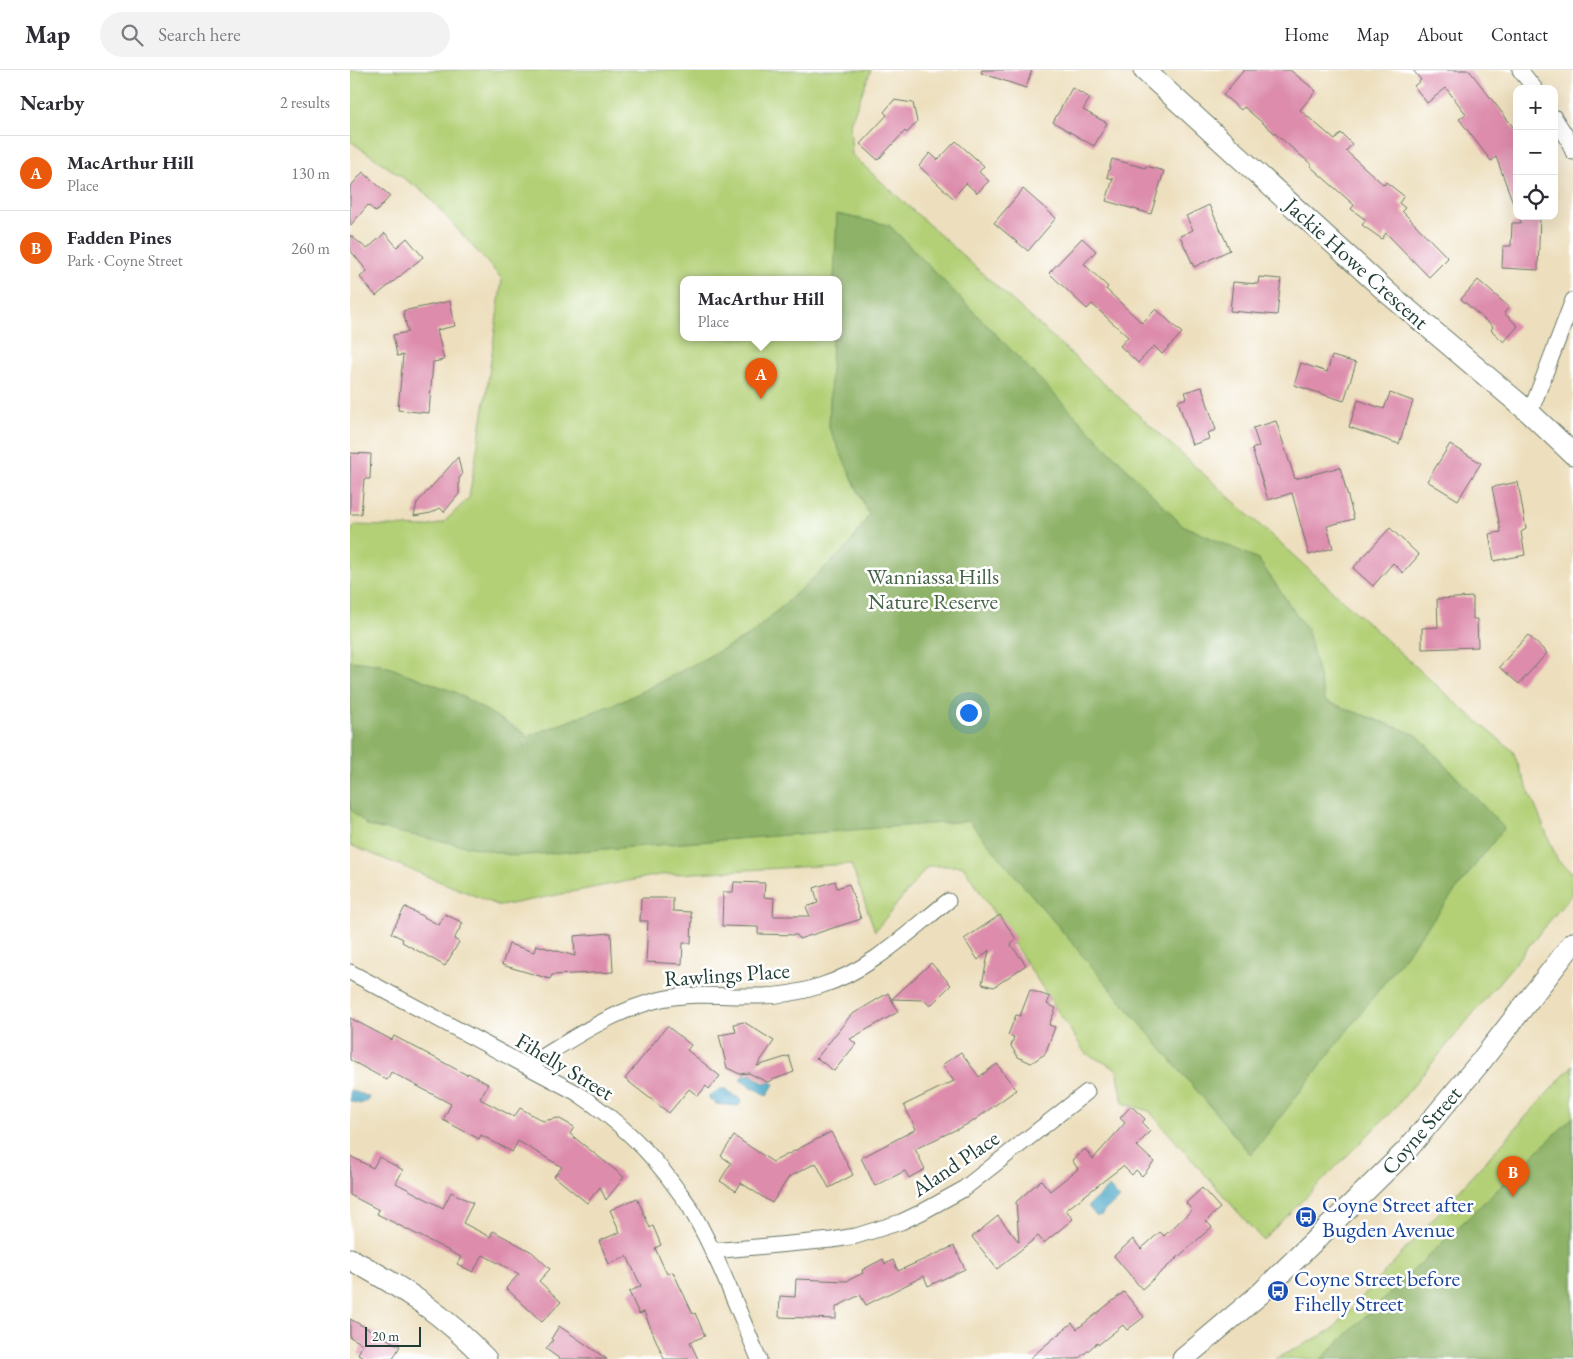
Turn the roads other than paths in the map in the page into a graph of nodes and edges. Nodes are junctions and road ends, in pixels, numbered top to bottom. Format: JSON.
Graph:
{"nodes":[{"id":1,"x":1144,"y":70,"type":"edge"},
{"id":2,"x":1520,"y":70,"type":"edge"},
{"id":3,"x":1531,"y":85,"type":"edge"},
{"id":4,"x":1558,"y":123,"type":"edge"},
{"id":5,"x":1573,"y":152,"type":"edge"},
{"id":6,"x":1573,"y":300,"type":"edge"},
{"id":7,"x":1530,"y":413,"type":"junction"},
{"id":8,"x":1573,"y":454,"type":"edge"},
{"id":9,"x":948,"y":901,"type":"dead end"},
{"id":10,"x":1573,"y":943,"type":"edge"},
{"id":11,"x":350,"y":972,"type":"edge"},
{"id":12,"x":528,"y":1066,"type":"junction"},
{"id":13,"x":1087,"y":1092,"type":"dead end"},
{"id":14,"x":712,"y":1251,"type":"junction"},
{"id":15,"x":350,"y":1259,"type":"edge"},
{"id":16,"x":486,"y":1359,"type":"edge"},
{"id":17,"x":759,"y":1359,"type":"edge"},
{"id":18,"x":1183,"y":1359,"type":"edge"}],
"edges":[{"from":1,"to":7,"type":"street","name":"Jackie Howe Crescent"},
{"from":2,"to":3,"type":"street"},
{"from":4,"to":5,"type":"street"},
{"from":6,"to":7,"type":"street"},
{"from":7,"to":8,"type":"street","name":"Jackie Howe Crescent"},
{"from":9,"to":12,"type":"street","name":"Rawlings Place"},
{"from":10,"to":18,"type":"street","name":"Coyne Street"},
{"from":11,"to":12,"type":"street","name":"Fihelly Street"},
{"from":12,"to":14,"type":"street","name":"Fihelly Street"},
{"from":13,"to":14,"type":"street","name":"Aland Place"},
{"from":14,"to":17,"type":"street","name":"Fihelly Street"},
{"from":15,"to":16,"type":"street"}]}
